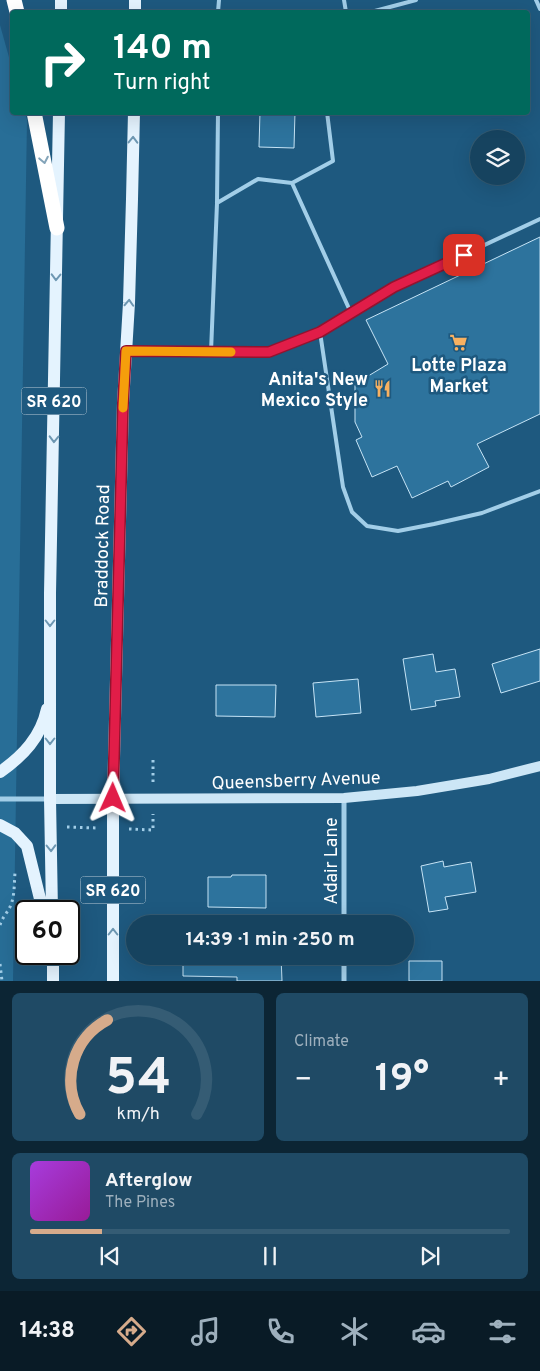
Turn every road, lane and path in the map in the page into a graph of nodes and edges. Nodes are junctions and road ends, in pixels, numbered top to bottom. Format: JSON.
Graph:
{"nodes":[{"id":1,"x":416,"y":0,"type":"edge"},
{"id":2,"x":536,"y":0,"type":"edge"},
{"id":3,"x":540,"y":9,"type":"edge"},
{"id":4,"x":378,"y":10,"type":"edge"},
{"id":5,"x":35,"y":115,"type":"edge"},
{"id":6,"x":59,"y":115,"type":"edge"},
{"id":7,"x":134,"y":115,"type":"edge"},
{"id":8,"x":218,"y":115,"type":"edge"},
{"id":9,"x":327,"y":115,"type":"edge"},
{"id":10,"x":292,"y":183,"type":"junction"},
{"id":11,"x":217,"y":203,"type":"junction"},
{"id":12,"x":540,"y":219,"type":"edge"},
{"id":13,"x":57,"y":228,"type":"junction"},
{"id":14,"x":351,"y":313,"type":"junction"},
{"id":15,"x":320,"y":332,"type":"junction"},
{"id":16,"x":126,"y":351,"type":"junction"},
{"id":17,"x":211,"y":352,"type":"junction"},
{"id":18,"x":540,"y":491,"type":"edge"},
{"id":19,"x":50,"y":692,"type":"junction"},
{"id":20,"x":540,"y":766,"type":"edge"},
{"id":21,"x":0,"y":772,"type":"edge"},
{"id":22,"x":113,"y":798,"type":"junction"},
{"id":23,"x":344,"y":798,"type":"junction"},
{"id":24,"x":0,"y":799,"type":"edge"},
{"id":25,"x":50,"y":799,"type":"junction"},
{"id":26,"x":0,"y":825,"type":"edge"},
{"id":27,"x":15,"y":868,"type":"dead end"},
{"id":28,"x":40,"y":900,"type":"edge"},
{"id":29,"x":52,"y":900,"type":"edge"},
{"id":30,"x":344,"y":915,"type":"edge"},
{"id":31,"x":0,"y":925,"type":"edge"},
{"id":32,"x":0,"y":964,"type":"edge"},
{"id":33,"x":53,"y":965,"type":"edge"},
{"id":34,"x":344,"y":965,"type":"edge"},
{"id":35,"x":2,"y":981,"type":"edge"},
{"id":36,"x":53,"y":981,"type":"edge"},
{"id":37,"x":113,"y":981,"type":"edge"},
{"id":38,"x":344,"y":981,"type":"edge"}],
"edges":[{"from":1,"to":4,"type":"lane"},
{"from":2,"to":3,"type":"lane"},
{"from":5,"to":13,"type":"highway","one_way":true},
{"from":6,"to":13,"type":"main road","number":"SR 620"},
{"from":16,"to":7,"type":"main road","name":"Braddock Road","number":"SR 620","one_way":true},
{"from":8,"to":11,"type":"lane"},
{"from":9,"to":10,"type":"lane"},
{"from":10,"to":11,"type":"lane"},
{"from":10,"to":14,"type":"lane"},
{"from":11,"to":17,"type":"lane"},
{"from":12,"to":14,"type":"lane"},
{"from":13,"to":19,"type":"main road","number":"SR 620","one_way":true},
{"from":14,"to":15,"type":"lane"},
{"from":15,"to":17,"type":"lane"},
{"from":15,"to":18,"type":"lane"},
{"from":16,"to":17,"type":"lane"},
{"from":16,"to":22,"type":"main road","name":"Braddock Road","number":"SR 620"},
{"from":19,"to":21,"type":"main road"},
{"from":19,"to":25,"type":"main road","number":"SR 620","one_way":true},
{"from":20,"to":23,"type":"street","name":"Queensberry Avenue"},
{"from":22,"to":23,"type":"street","name":"Queensberry Avenue"},
{"from":22,"to":25,"type":"street","name":"Queensberry Avenue"},
{"from":37,"to":22,"type":"main road","name":"Braddock Road","number":"SR 620","one_way":true},
{"from":23,"to":30,"type":"street","name":"Adair Lane"},
{"from":24,"to":25,"type":"street"},
{"from":25,"to":29,"type":"main road","number":"SR 620","one_way":true},
{"from":26,"to":28,"type":"main road"},
{"from":27,"to":31,"type":"path"},
{"from":32,"to":35,"type":"path"},
{"from":33,"to":36,"type":"main road"},
{"from":34,"to":38,"type":"street"}]}
